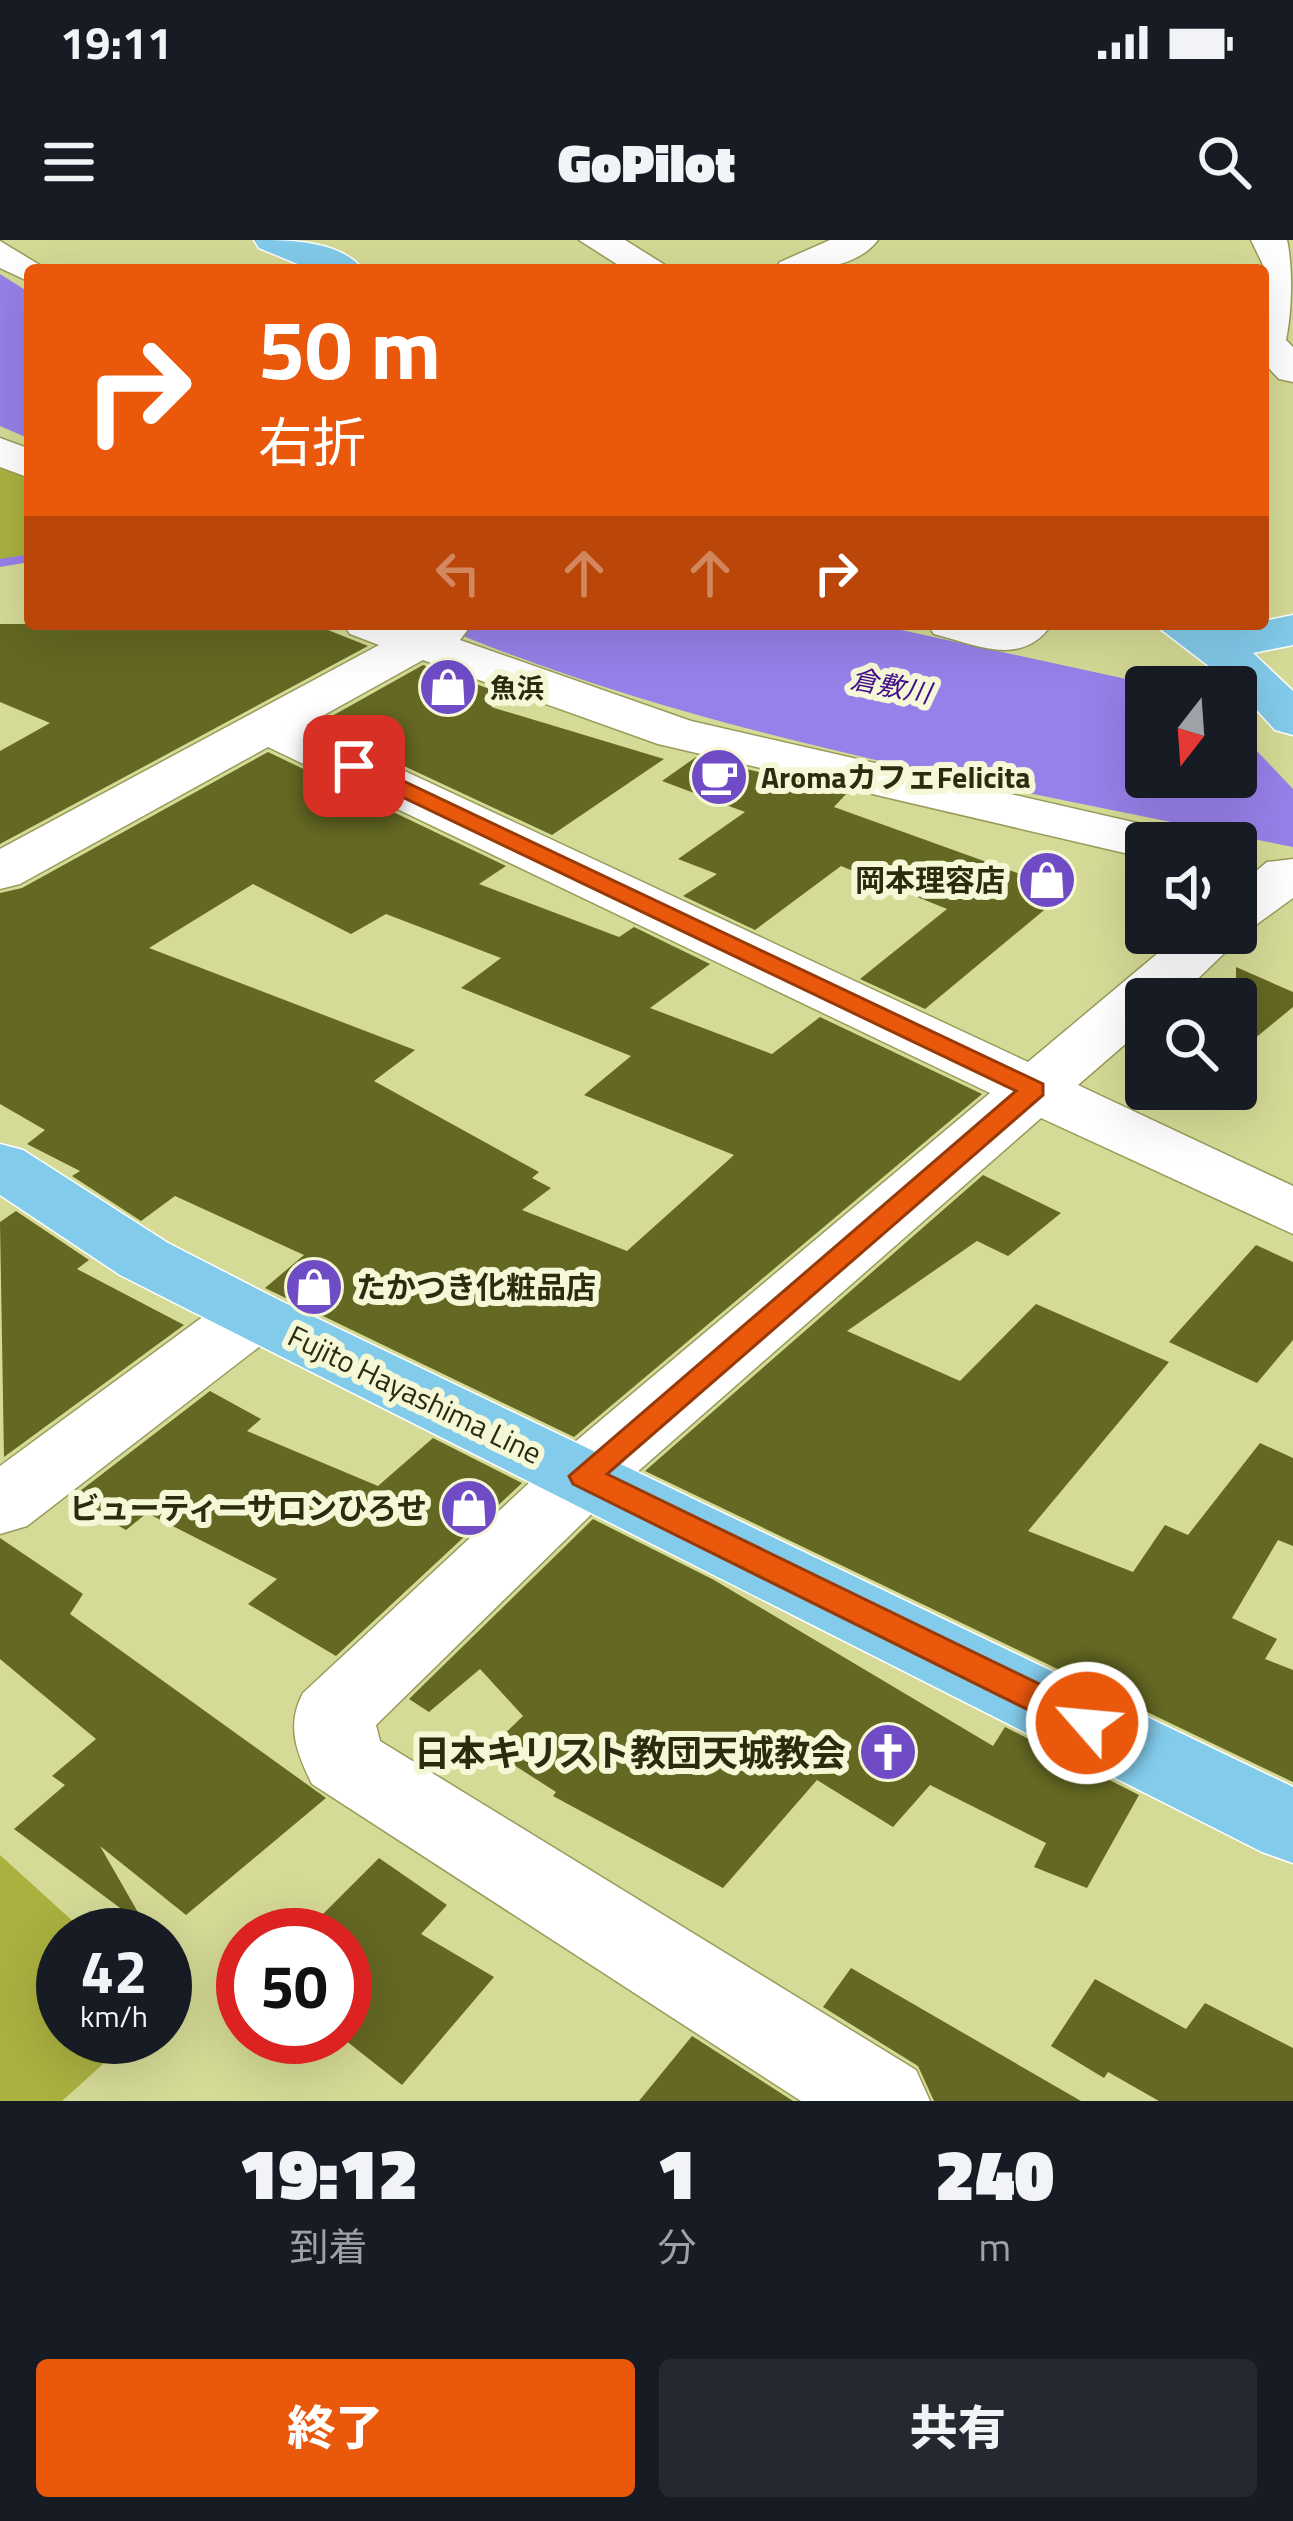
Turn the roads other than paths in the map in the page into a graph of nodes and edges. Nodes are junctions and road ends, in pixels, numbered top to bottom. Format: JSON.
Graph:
{"nodes":[{"id":1,"x":272,"y":240,"type":"edge"},
{"id":2,"x":597,"y":240,"type":"edge"},
{"id":3,"x":860,"y":240,"type":"edge"},
{"id":4,"x":1269,"y":240,"type":"edge"},
{"id":5,"x":330,"y":264,"type":"edge"},
{"id":6,"x":643,"y":264,"type":"edge"},
{"id":7,"x":806,"y":264,"type":"edge"},
{"id":8,"x":1269,"y":329,"type":"edge"},
{"id":9,"x":1269,"y":346,"type":"edge"},
{"id":10,"x":1293,"y":377,"type":"edge"},
{"id":11,"x":977,"y":630,"type":"edge"},
{"id":12,"x":1021,"y":630,"type":"edge"},
{"id":13,"x":1293,"y":630,"type":"edge"},
{"id":14,"x":415,"y":633,"type":"edge"},
{"id":15,"x":1196,"y":635,"type":"edge"},
{"id":16,"x":1283,"y":708,"type":"edge"},
{"id":17,"x":266,"y":726,"type":"junction"},
{"id":18,"x":1125,"y":837,"type":"edge"},
{"id":19,"x":0,"y":872,"type":"edge"},
{"id":20,"x":1192,"y":954,"type":"edge"},
{"id":21,"x":1034,"y":1089,"type":"junction"},
{"id":22,"x":0,"y":1165,"type":"edge"},
{"id":23,"x":1293,"y":1212,"type":"edge"},
{"id":24,"x":252,"y":1316,"type":"junction"},
{"id":25,"x":584,"y":1476,"type":"junction"},
{"id":26,"x":0,"y":1506,"type":"edge"},
{"id":27,"x":1293,"y":1827,"type":"edge"},
{"id":28,"x":882,"y":2101,"type":"edge"}],
"edges":[{"from":1,"to":5,"type":"main road"},
{"from":2,"to":6,"type":"street"},
{"from":3,"to":7,"type":"street"},
{"from":4,"to":8,"type":"street"},
{"from":9,"to":10,"type":"street"},
{"from":11,"to":12,"type":"street"},
{"from":13,"to":15,"type":"main road"},
{"from":14,"to":17,"type":"street"},
{"from":14,"to":18,"type":"street"},
{"from":15,"to":16,"type":"main road"},
{"from":17,"to":19,"type":"street"},
{"from":17,"to":21,"type":"street"},
{"from":20,"to":21,"type":"street"},
{"from":21,"to":23,"type":"street"},
{"from":21,"to":25,"type":"street"},
{"from":22,"to":24,"type":"main road","name":"Fujito Hayashima Line"},
{"from":24,"to":25,"type":"main road","name":"Fujito Hayashima Line"},
{"from":24,"to":26,"type":"street"},
{"from":25,"to":27,"type":"main road","name":"Fujito Hayashima Line"},
{"from":25,"to":28,"type":"street"}]}
